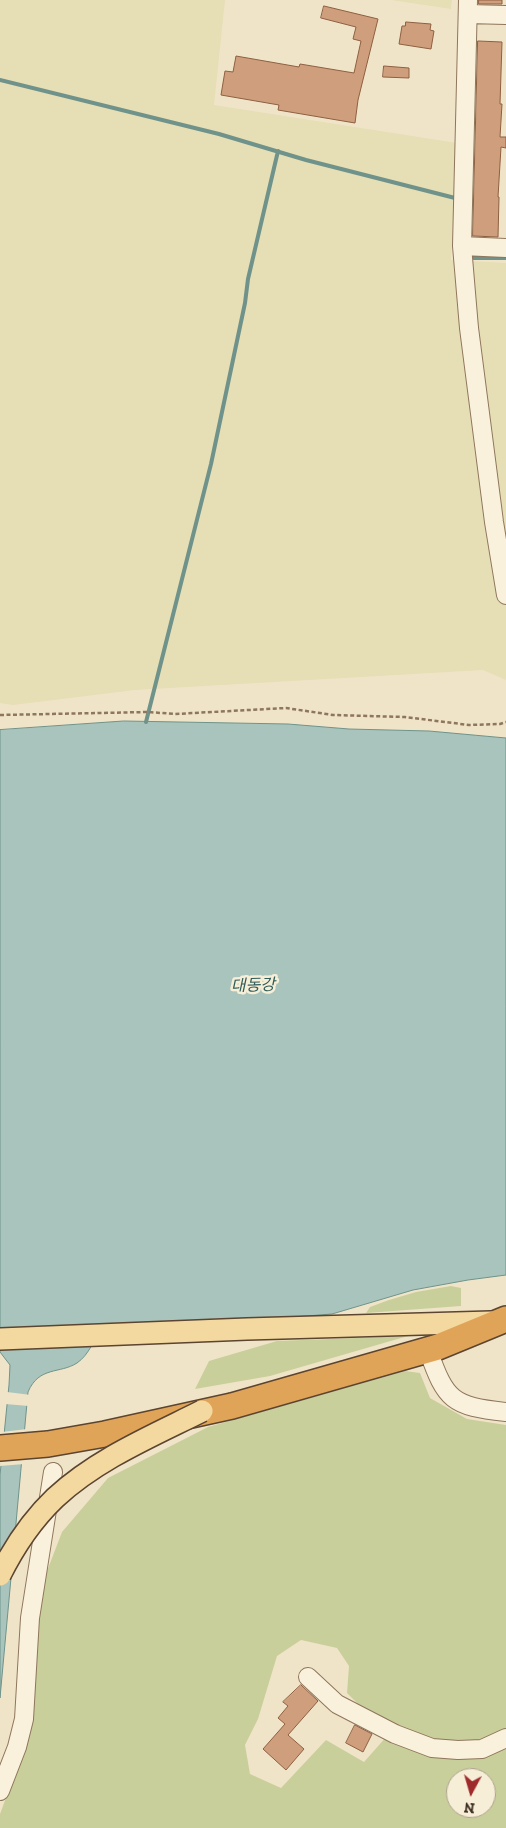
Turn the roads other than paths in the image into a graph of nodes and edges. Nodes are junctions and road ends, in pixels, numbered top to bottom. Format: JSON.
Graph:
{"nodes":[{"id":1,"x":468,"y":7,"type":"edge"},
{"id":2,"x":506,"y":15,"type":"edge"},
{"id":3,"x":462,"y":246,"type":"junction"},
{"id":4,"x":506,"y":248,"type":"edge"},
{"id":5,"x":506,"y":595,"type":"edge"},
{"id":6,"x":502,"y":1320,"type":"edge"},
{"id":7,"x":0,"y":1339,"type":"edge"},
{"id":8,"x":433,"y":1348,"type":"junction"},
{"id":9,"x":202,"y":1411,"type":"junction"},
{"id":10,"x":506,"y":1412,"type":"edge"},
{"id":11,"x":0,"y":1448,"type":"edge"},
{"id":12,"x":53,"y":1472,"type":"dead end"},
{"id":13,"x":0,"y":1575,"type":"edge"},
{"id":14,"x":308,"y":1677,"type":"dead end"},
{"id":15,"x":506,"y":1738,"type":"edge"},
{"id":16,"x":0,"y":1791,"type":"edge"}],
"edges":[{"from":1,"to":2,"type":"street"},
{"from":1,"to":3,"type":"street"},
{"from":3,"to":4,"type":"street"},
{"from":3,"to":5,"type":"street"},
{"from":6,"to":7,"type":"main road"},
{"from":6,"to":8,"type":"highway"},
{"from":8,"to":9,"type":"highway"},
{"from":8,"to":10,"type":"street"},
{"from":9,"to":11,"type":"highway","bridge":true},
{"from":9,"to":13,"type":"main road","bridge":true},
{"from":12,"to":16,"type":"street"},
{"from":14,"to":15,"type":"street"}]}
